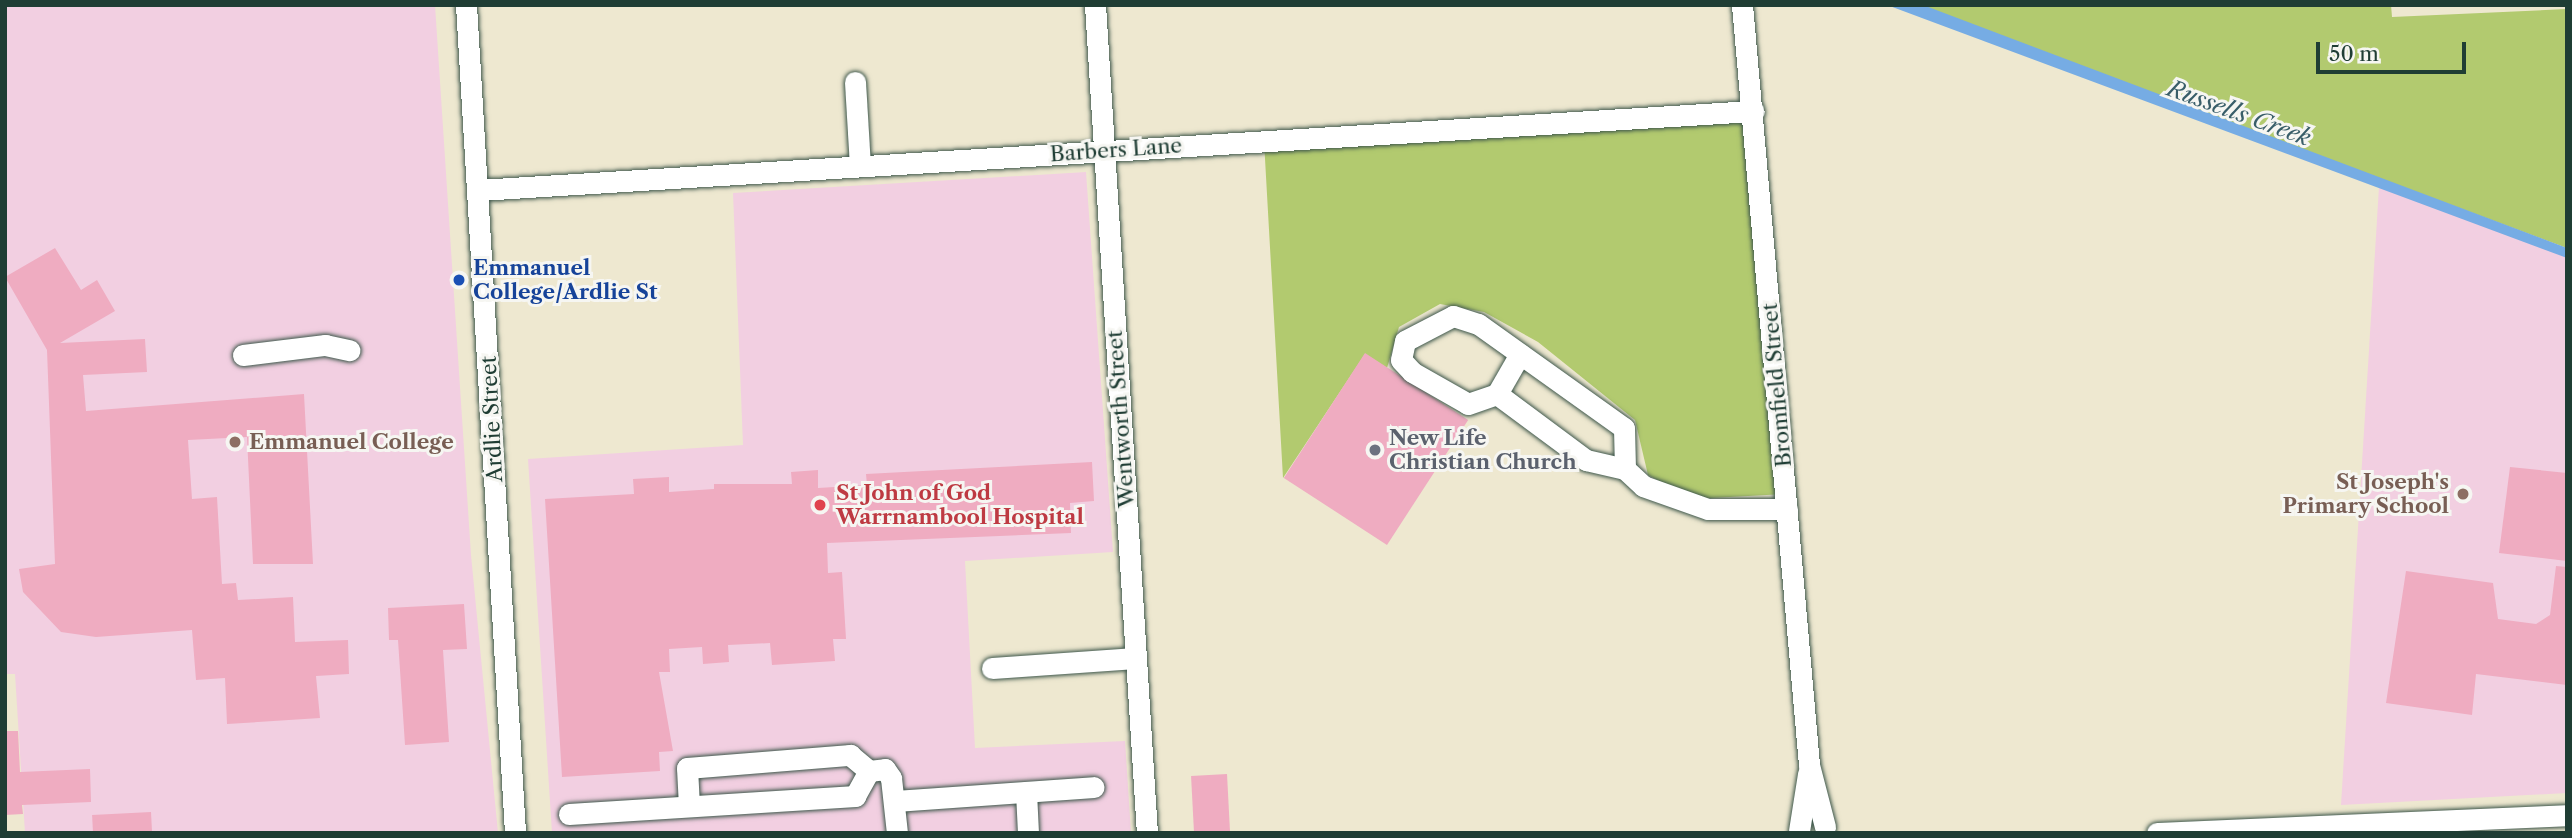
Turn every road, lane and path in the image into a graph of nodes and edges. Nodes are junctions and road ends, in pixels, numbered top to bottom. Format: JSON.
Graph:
{"nodes":[{"id":1,"x":466,"y":5,"type":"edge"},
{"id":2,"x":1095,"y":5,"type":"edge"},
{"id":3,"x":1742,"y":5,"type":"edge"},
{"id":4,"x":855,"y":82,"type":"dead end"},
{"id":5,"x":1754,"y":111,"type":"junction"},
{"id":6,"x":1104,"y":151,"type":"junction"},
{"id":7,"x":860,"y":166,"type":"junction"},
{"id":8,"x":479,"y":190,"type":"junction"},
{"id":9,"x":349,"y":350,"type":"dead end"},
{"id":10,"x":1520,"y":354,"type":"junction"},
{"id":11,"x":243,"y":355,"type":"dead end"},
{"id":12,"x":1497,"y":394,"type":"junction"},
{"id":13,"x":1625,"y":470,"type":"junction"},
{"id":14,"x":1787,"y":509,"type":"junction"},
{"id":15,"x":1136,"y":658,"type":"junction"},
{"id":16,"x":992,"y":668,"type":"dead end"},
{"id":17,"x":1809,"y":765,"type":"junction"},
{"id":18,"x":869,"y":771,"type":"junction"},
{"id":19,"x":1094,"y":787,"type":"dead end"},
{"id":20,"x":1026,"y":792,"type":"junction"},
{"id":21,"x":895,"y":801,"type":"junction"},
{"id":22,"x":689,"y":806,"type":"junction"},
{"id":23,"x":569,"y":814,"type":"dead end"},
{"id":24,"x":2567,"y":815,"type":"edge"},
{"id":25,"x":1829,"y":830,"type":"edge"},
{"id":26,"x":1798,"y":832,"type":"edge"},
{"id":27,"x":515,"y":833,"type":"edge"},
{"id":28,"x":897,"y":833,"type":"edge"},
{"id":29,"x":1028,"y":833,"type":"edge"},
{"id":30,"x":1147,"y":833,"type":"edge"},
{"id":31,"x":2157,"y":833,"type":"edge"}],
"edges":[{"from":1,"to":8,"type":"street","name":"Ardlie Street"},
{"from":2,"to":6,"type":"street","name":"Wentworth Street"},
{"from":3,"to":5,"type":"street","name":"Bromfield Street"},
{"from":4,"to":7,"type":"street"},
{"from":5,"to":6,"type":"street","name":"Barbers Lane"},
{"from":5,"to":14,"type":"street","name":"Bromfield Street"},
{"from":6,"to":7,"type":"street","name":"Barbers Lane"},
{"from":6,"to":15,"type":"street","name":"Wentworth Street"},
{"from":7,"to":8,"type":"street","name":"Barbers Lane"},
{"from":8,"to":27,"type":"street","name":"Ardlie Street"},
{"from":9,"to":11,"type":"street"},
{"from":10,"to":12,"type":"street"},
{"from":10,"to":12,"type":"street"},
{"from":10,"to":13,"type":"street"},
{"from":12,"to":13,"type":"street"},
{"from":13,"to":14,"type":"street"},
{"from":14,"to":17,"type":"street","name":"Bromfield Street"},
{"from":15,"to":16,"type":"street"},
{"from":15,"to":30,"type":"street","name":"Wentworth Street"},
{"from":17,"to":25,"type":"street","name":"Bromfield Street"},
{"from":17,"to":26,"type":"street","name":"Bromfield Street"},
{"from":18,"to":21,"type":"street"},
{"from":18,"to":22,"type":"street"},
{"from":18,"to":22,"type":"street"},
{"from":19,"to":20,"type":"street"},
{"from":20,"to":21,"type":"street"},
{"from":20,"to":29,"type":"street"},
{"from":21,"to":28,"type":"street"},
{"from":22,"to":23,"type":"street"},
{"from":24,"to":31,"type":"street"},
{"from":25,"to":26,"type":"street"}]}
